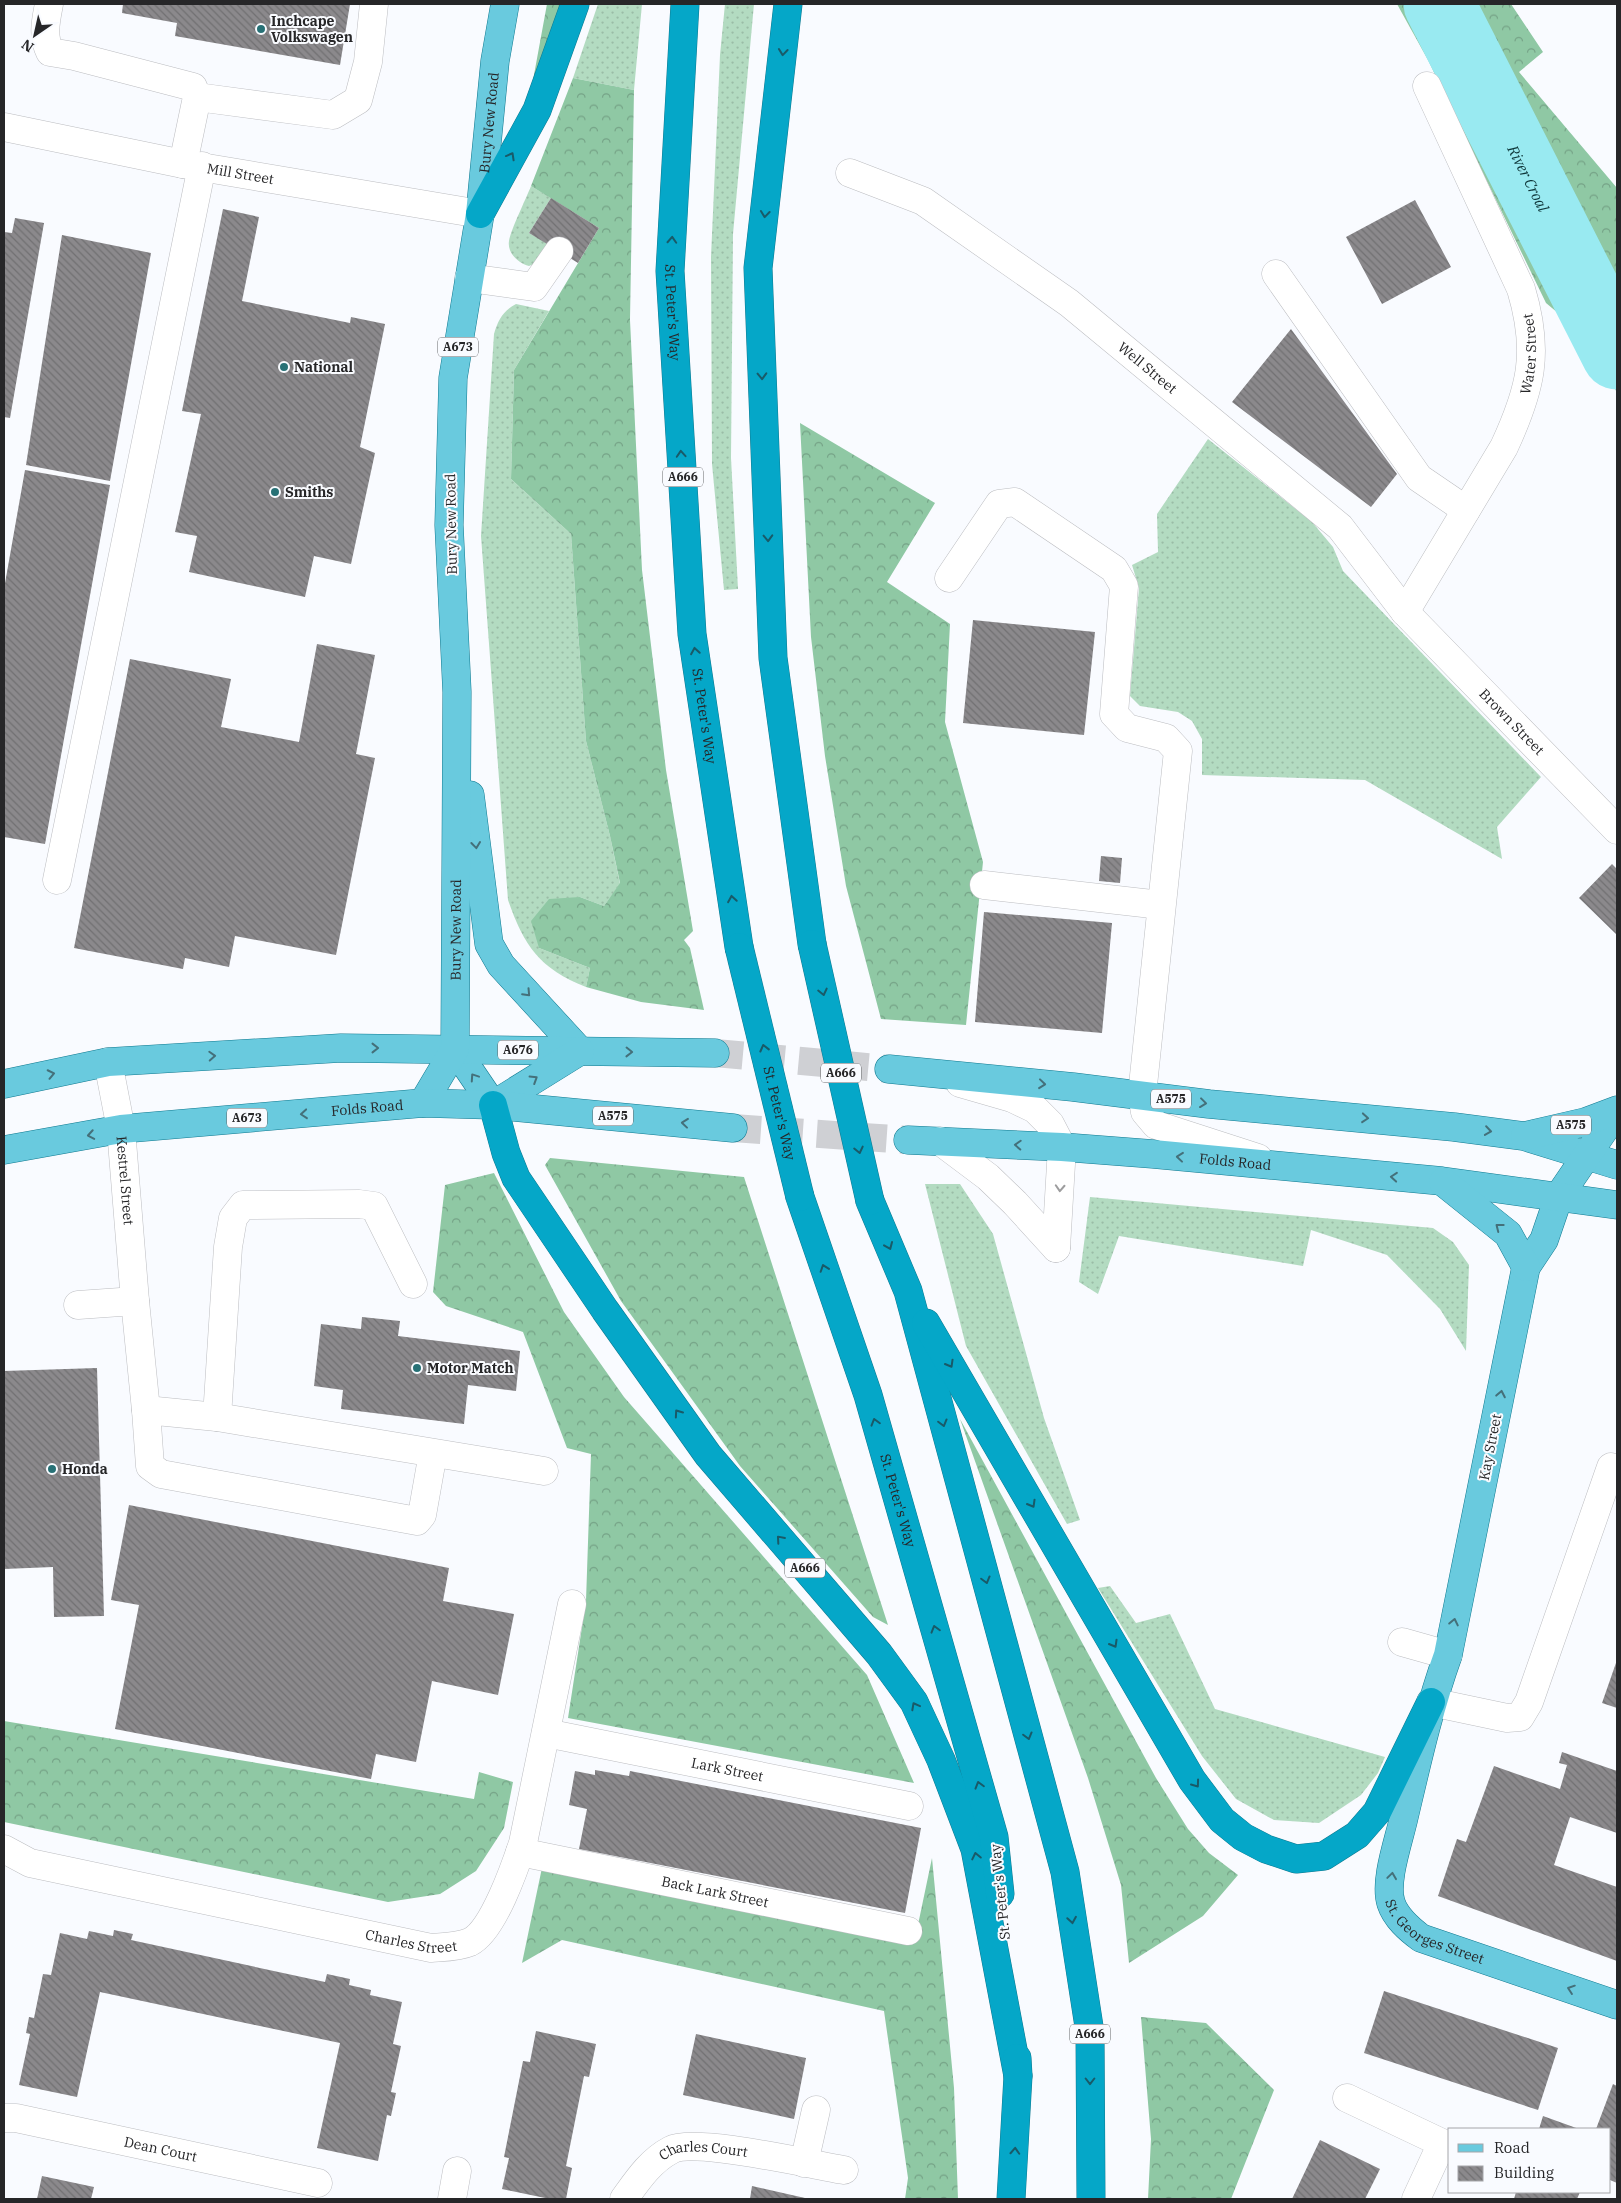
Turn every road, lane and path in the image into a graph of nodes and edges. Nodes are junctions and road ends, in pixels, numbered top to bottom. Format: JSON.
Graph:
{"nodes":[{"id":1,"x":49,"y":4,"type":"edge"},
{"id":2,"x":374,"y":4,"type":"edge"},
{"id":3,"x":505,"y":4,"type":"edge"},
{"id":4,"x":575,"y":4,"type":"edge"},
{"id":5,"x":685,"y":4,"type":"edge"},
{"id":6,"x":788,"y":4,"type":"edge"},
{"id":7,"x":1427,"y":86,"type":"dead end"},
{"id":8,"x":197,"y":97,"type":"junction"},
{"id":9,"x":4,"y":127,"type":"edge"},
{"id":10,"x":193,"y":165,"type":"junction"},
{"id":11,"x":850,"y":173,"type":"dead end"},
{"id":12,"x":480,"y":214,"type":"junction"},
{"id":13,"x":559,"y":251,"type":"dead end"},
{"id":14,"x":1276,"y":274,"type":"dead end"},
{"id":15,"x":470,"y":278,"type":"junction"},
{"id":16,"x":1466,"y":510,"type":"junction"},
{"id":17,"x":949,"y":578,"type":"dead end"},
{"id":18,"x":1405,"y":612,"type":"junction"},
{"id":19,"x":457,"y":692,"type":"junction"},
{"id":20,"x":1617,"y":830,"type":"edge"},
{"id":21,"x":57,"y":880,"type":"dead end"},
{"id":22,"x":984,"y":885,"type":"dead end"},
{"id":23,"x":1161,"y":905,"type":"junction"},
{"id":24,"x":455,"y":1049,"type":"junction"},
{"id":25,"x":580,"y":1051,"type":"junction"},
{"id":26,"x":715,"y":1053,"type":"tunnel mouth"},
{"id":27,"x":108,"y":1062,"type":"junction"},
{"id":28,"x":889,"y":1069,"type":"tunnel mouth"},
{"id":29,"x":923,"y":1072,"type":"junction"},
{"id":30,"x":4,"y":1084,"type":"edge"},
{"id":31,"x":1142,"y":1095,"type":"junction"},
{"id":32,"x":423,"y":1103,"type":"junction"},
{"id":33,"x":493,"y":1105,"type":"junction"},
{"id":34,"x":1617,"y":1110,"type":"edge"},
{"id":35,"x":1617,"y":1116,"type":"edge"},
{"id":36,"x":733,"y":1128,"type":"tunnel mouth"},
{"id":37,"x":122,"y":1129,"type":"junction"},
{"id":38,"x":1523,"y":1136,"type":"junction"},
{"id":39,"x":908,"y":1140,"type":"tunnel mouth"},
{"id":40,"x":940,"y":1141,"type":"junction"},
{"id":41,"x":1062,"y":1147,"type":"junction"},
{"id":42,"x":1617,"y":1147,"type":"edge"},
{"id":43,"x":4,"y":1150,"type":"edge"},
{"id":44,"x":1586,"y":1156,"type":"junction"},
{"id":45,"x":1617,"y":1165,"type":"edge"},
{"id":46,"x":1288,"y":1168,"type":"junction"},
{"id":47,"x":1617,"y":1169,"type":"edge"},
{"id":48,"x":1442,"y":1182,"type":"junction"},
{"id":49,"x":1559,"y":1196,"type":"junction"},
{"id":50,"x":1617,"y":1205,"type":"edge"},
{"id":51,"x":1526,"y":1267,"type":"junction"},
{"id":52,"x":414,"y":1284,"type":"dead end"},
{"id":53,"x":908,"y":1291,"type":"junction"},
{"id":54,"x":134,"y":1301,"type":"junction"},
{"id":55,"x":78,"y":1305,"type":"dead end"},
{"id":56,"x":146,"y":1410,"type":"junction"},
{"id":57,"x":217,"y":1417,"type":"junction"},
{"id":58,"x":433,"y":1453,"type":"junction"},
{"id":59,"x":1611,"y":1467,"type":"dead end"},
{"id":60,"x":544,"y":1471,"type":"dead end"},
{"id":61,"x":572,"y":1604,"type":"dead end"},
{"id":62,"x":1402,"y":1642,"type":"dead end"},
{"id":63,"x":1448,"y":1654,"type":"junction"},
{"id":64,"x":1431,"y":1702,"type":"junction"},
{"id":65,"x":546,"y":1734,"type":"junction"},
{"id":66,"x":909,"y":1806,"type":"dead end"},
{"id":67,"x":4,"y":1849,"type":"edge"},
{"id":68,"x":520,"y":1852,"type":"junction"},
{"id":69,"x":908,"y":1931,"type":"dead end"},
{"id":70,"x":1617,"y":2004,"type":"edge"},
{"id":71,"x":1018,"y":2076,"type":"junction"},
{"id":72,"x":1346,"y":2098,"type":"dead end"},
{"id":73,"x":816,"y":2110,"type":"dead end"},
{"id":74,"x":4,"y":2118,"type":"edge"},
{"id":75,"x":804,"y":2163,"type":"junction"},
{"id":76,"x":457,"y":2170,"type":"dead end"},
{"id":77,"x":844,"y":2170,"type":"dead end"},
{"id":78,"x":318,"y":2184,"type":"dead end"},
{"id":79,"x":1422,"y":2198,"type":"edge"},
{"id":80,"x":452,"y":2199,"type":"edge"},
{"id":81,"x":624,"y":2199,"type":"edge"},
{"id":82,"x":1011,"y":2199,"type":"edge"},
{"id":83,"x":1091,"y":2199,"type":"edge"}],
"edges":[{"from":1,"to":8,"type":"street"},
{"from":2,"to":8,"type":"street"},
{"from":3,"to":12,"type":"main road","name":"Bury New Road","number":"A673"},
{"from":12,"to":4,"type":"highway","one_way":true},
{"from":71,"to":5,"type":"highway","name":"St. Peter's Way","number":"A666","one_way":true,"bridge":true},
{"from":6,"to":53,"type":"highway","number":"A666","one_way":true,"bridge":true},
{"from":7,"to":16,"type":"street","name":"Water Street"},
{"from":8,"to":10,"type":"street"},
{"from":9,"to":10,"type":"street","name":"Mill Street"},
{"from":10,"to":12,"type":"street","name":"Mill Street"},
{"from":10,"to":21,"type":"street"},
{"from":11,"to":18,"type":"street","name":"Well Street"},
{"from":12,"to":15,"type":"main road","name":"Bury New Road","number":"A673"},
{"from":13,"to":15,"type":"street"},
{"from":14,"to":16,"type":"street"},
{"from":15,"to":19,"type":"main road","name":"Bury New Road","number":"A673"},
{"from":16,"to":18,"type":"street","name":"Water Street"},
{"from":17,"to":23,"type":"street"},
{"from":18,"to":20,"type":"street","name":"Brown Street"},
{"from":19,"to":24,"type":"main road","name":"Bury New Road","number":"A673"},
{"from":19,"to":25,"type":"main road","number":"A673","one_way":true},
{"from":22,"to":23,"type":"street"},
{"from":23,"to":31,"type":"street"},
{"from":24,"to":25,"type":"main road","number":"A676"},
{"from":27,"to":24,"type":"main road","one_way":true},
{"from":24,"to":32,"type":"main road"},
{"from":33,"to":24,"type":"main road","one_way":true},
{"from":25,"to":26,"type":"main road","one_way":true},
{"from":33,"to":25,"type":"main road","one_way":true},
{"from":30,"to":27,"type":"main road","one_way":true},
{"from":27,"to":37,"type":"street","name":"Kestrel Street"},
{"from":28,"to":29,"type":"main road","number":"A575"},
{"from":29,"to":31,"type":"main road","number":"A575","one_way":true},
{"from":29,"to":41,"type":"street"},
{"from":31,"to":38,"type":"main road","number":"A575","one_way":true},
{"from":31,"to":46,"type":"street"},
{"from":32,"to":33,"type":"main road","name":"Folds Road","number":"A673"},
{"from":32,"to":37,"type":"main road","name":"Folds Road","number":"A673","one_way":true},
{"from":36,"to":33,"type":"main road","name":"Folds Road","number":"A575","one_way":true},
{"from":71,"to":33,"type":"highway","number":"A666","one_way":true},
{"from":34,"to":38,"type":"main road","number":"A575"},
{"from":34,"to":44,"type":"main road","name":"Kay Street"},
{"from":35,"to":42,"type":"main road"},
{"from":37,"to":43,"type":"main road","name":"Folds Road","number":"A673","one_way":true},
{"from":37,"to":54,"type":"street","name":"Kestrel Street"},
{"from":38,"to":44,"type":"main road"},
{"from":39,"to":40,"type":"main road","name":"Folds Road"},
{"from":41,"to":40,"type":"main road","name":"Folds Road","one_way":true},
{"from":41,"to":40,"type":"street","one_way":true},
{"from":46,"to":41,"type":"main road","name":"Folds Road","one_way":true},
{"from":44,"to":45,"type":"main road"},
{"from":44,"to":49,"type":"main road","name":"Kay Street"},
{"from":48,"to":46,"type":"main road","name":"Folds Road","one_way":true},
{"from":47,"to":49,"type":"main road"},
{"from":48,"to":49,"type":"main road","name":"Folds Road"},
{"from":51,"to":48,"type":"main road","one_way":true},
{"from":49,"to":50,"type":"main road","name":"Folds Road"},
{"from":49,"to":51,"type":"main road","name":"Kay Street"},
{"from":63,"to":51,"type":"main road","name":"Kay Street","one_way":true},
{"from":52,"to":57,"type":"street"},
{"from":53,"to":64,"type":"highway","number":"A666","one_way":true},
{"from":53,"to":83,"type":"highway","number":"A666","one_way":true},
{"from":54,"to":55,"type":"street"},
{"from":54,"to":56,"type":"street","name":"Kestrel Street"},
{"from":56,"to":57,"type":"street"},
{"from":56,"to":58,"type":"street","name":"Kestrel Street"},
{"from":57,"to":58,"type":"street"},
{"from":58,"to":60,"type":"street"},
{"from":59,"to":64,"type":"street"},
{"from":61,"to":65,"type":"street","name":"Charles Street"},
{"from":62,"to":63,"type":"street"},
{"from":63,"to":64,"type":"main road","name":"Kay Street"},
{"from":70,"to":64,"type":"main road","name":"St. Georges Street","one_way":true},
{"from":65,"to":66,"type":"street","name":"Lark Street"},
{"from":65,"to":68,"type":"street","name":"Charles Street"},
{"from":67,"to":68,"type":"street","name":"Charles Street"},
{"from":68,"to":69,"type":"street","name":"Back Lark Street"},
{"from":82,"to":71,"type":"highway","name":"St. Peter's Way","number":"A666","one_way":true},
{"from":72,"to":79,"type":"street"},
{"from":73,"to":75,"type":"street"},
{"from":74,"to":78,"type":"street","name":"Dean Court"},
{"from":75,"to":77,"type":"street","name":"Charles Court"},
{"from":75,"to":81,"type":"street","name":"Charles Court"},
{"from":76,"to":80,"type":"street"}]}
